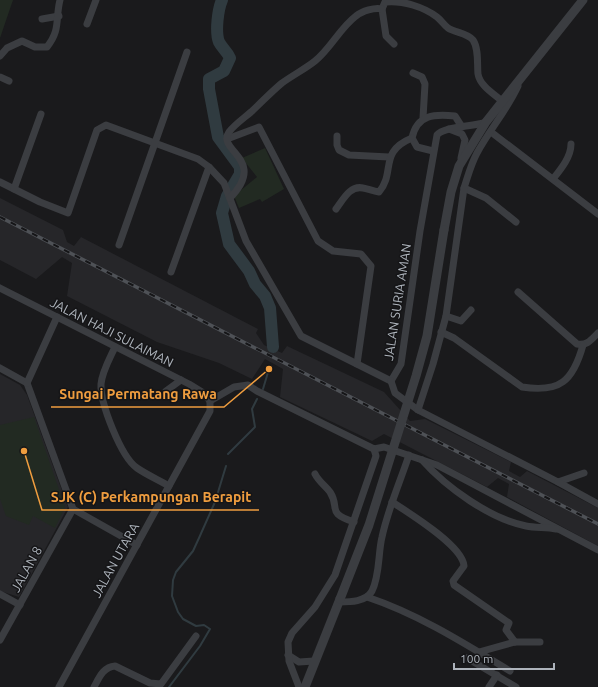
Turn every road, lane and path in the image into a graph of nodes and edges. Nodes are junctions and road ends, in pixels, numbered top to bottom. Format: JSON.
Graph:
{"nodes":[{"id":1,"x":60,"y":0,"type":"edge"},
{"id":2,"x":96,"y":0,"type":"edge"},
{"id":3,"x":583,"y":0,"type":"edge"},
{"id":4,"x":385,"y":1,"type":"edge"},
{"id":5,"x":382,"y":9,"type":"junction"},
{"id":6,"x":59,"y":16,"type":"junction"},
{"id":7,"x":42,"y":19,"type":"dead end"},
{"id":8,"x":87,"y":24,"type":"dead end"},
{"id":9,"x":394,"y":44,"type":"dead end"},
{"id":10,"x":188,"y":52,"type":"dead end"},
{"id":11,"x":0,"y":56,"type":"edge"},
{"id":12,"x":413,"y":73,"type":"dead end"},
{"id":13,"x":0,"y":77,"type":"edge"},
{"id":14,"x":520,"y":80,"type":"junction"},
{"id":15,"x":9,"y":81,"type":"dead end"},
{"id":16,"x":502,"y":101,"type":"junction"},
{"id":17,"x":41,"y":114,"type":"dead end"},
{"id":18,"x":423,"y":118,"type":"junction"},
{"id":19,"x":486,"y":122,"type":"junction"},
{"id":20,"x":462,"y":127,"type":"junction"},
{"id":21,"x":449,"y":129,"type":"junction"},
{"id":22,"x":491,"y":132,"type":"junction"},
{"id":23,"x":337,"y":136,"type":"dead end"},
{"id":24,"x":412,"y":138,"type":"junction"},
{"id":25,"x":227,"y":139,"type":"junction"},
{"id":26,"x":155,"y":143,"type":"junction"},
{"id":27,"x":571,"y":144,"type":"dead end"},
{"id":28,"x":432,"y":152,"type":"junction"},
{"id":29,"x":389,"y":157,"type":"junction"},
{"id":30,"x":459,"y":166,"type":"junction"},
{"id":31,"x":209,"y":167,"type":"junction"},
{"id":32,"x":553,"y":179,"type":"junction"},
{"id":33,"x":0,"y":182,"type":"edge"},
{"id":34,"x":464,"y":188,"type":"junction"},
{"id":35,"x":14,"y":189,"type":"junction"},
{"id":36,"x":230,"y":198,"type":"junction"},
{"id":37,"x":336,"y":209,"type":"dead end"},
{"id":38,"x":598,"y":214,"type":"edge"},
{"id":39,"x":516,"y":222,"type":"dead end"},
{"id":40,"x":119,"y":245,"type":"dead end"},
{"id":41,"x":171,"y":272,"type":"dead end"},
{"id":42,"x":0,"y":288,"type":"edge"},
{"id":43,"x":518,"y":292,"type":"dead end"},
{"id":44,"x":471,"y":310,"type":"dead end"},
{"id":45,"x":446,"y":316,"type":"junction"},
{"id":46,"x":58,"y":317,"type":"junction"},
{"id":47,"x":441,"y":332,"type":"junction"},
{"id":48,"x":598,"y":333,"type":"edge"},
{"id":49,"x":583,"y":345,"type":"junction"},
{"id":50,"x":116,"y":347,"type":"junction"},
{"id":51,"x":358,"y":364,"type":"junction"},
{"id":52,"x":0,"y":368,"type":"edge"},
{"id":53,"x":181,"y":380,"type":"junction"},
{"id":54,"x":391,"y":381,"type":"junction"},
{"id":55,"x":27,"y":383,"type":"junction"},
{"id":56,"x":166,"y":391,"type":"dead end"},
{"id":57,"x":210,"y":401,"type":"junction"},
{"id":58,"x":418,"y":410,"type":"junction"},
{"id":59,"x":374,"y":449,"type":"junction"},
{"id":60,"x":409,"y":455,"type":"junction"},
{"id":61,"x":422,"y":460,"type":"junction"},
{"id":62,"x":584,"y":473,"type":"dead end"},
{"id":63,"x":316,"y":474,"type":"dead end"},
{"id":64,"x":558,"y":482,"type":"junction"},
{"id":65,"x":169,"y":486,"type":"junction"},
{"id":66,"x":392,"y":502,"type":"junction"},
{"id":67,"x":598,"y":504,"type":"edge"},
{"id":68,"x":73,"y":509,"type":"junction"},
{"id":69,"x":354,"y":522,"type":"junction"},
{"id":70,"x":563,"y":531,"type":"junction"},
{"id":71,"x":137,"y":545,"type":"junction"},
{"id":72,"x":598,"y":550,"type":"edge"},
{"id":73,"x":0,"y":594,"type":"edge"},
{"id":74,"x":366,"y":597,"type":"junction"},
{"id":75,"x":340,"y":600,"type":"junction"},
{"id":76,"x":20,"y":605,"type":"junction"},
{"id":77,"x":196,"y":636,"type":"dead end"},
{"id":78,"x":0,"y":640,"type":"edge"},
{"id":79,"x":515,"y":642,"type":"junction"},
{"id":80,"x":540,"y":642,"type":"dead end"},
{"id":81,"x":479,"y":652,"type":"junction"},
{"id":82,"x":288,"y":655,"type":"junction"},
{"id":83,"x":467,"y":658,"type":"dead end"},
{"id":84,"x":314,"y":662,"type":"junction"},
{"id":85,"x":510,"y":670,"type":"dead end"},
{"id":86,"x":497,"y":675,"type":"junction"},
{"id":87,"x":59,"y":687,"type":"edge"},
{"id":88,"x":94,"y":687,"type":"edge"},
{"id":89,"x":299,"y":687,"type":"edge"},
{"id":90,"x":305,"y":687,"type":"edge"},
{"id":91,"x":489,"y":687,"type":"edge"},
{"id":92,"x":516,"y":687,"type":"edge"}],
"edges":[{"from":1,"to":6,"type":"street"},
{"from":2,"to":8,"type":"street"},
{"from":3,"to":14,"type":"street"},
{"from":4,"to":5,"type":"street"},
{"from":4,"to":16,"type":"street"},
{"from":5,"to":9,"type":"street"},
{"from":5,"to":25,"type":"street"},
{"from":6,"to":7,"type":"street"},
{"from":6,"to":11,"type":"street"},
{"from":10,"to":26,"type":"street"},
{"from":12,"to":18,"type":"street"},
{"from":13,"to":15,"type":"street"},
{"from":14,"to":16,"type":"street"},
{"from":14,"to":22,"type":"street"},
{"from":16,"to":19,"type":"street"},
{"from":17,"to":35,"type":"street"},
{"from":18,"to":20,"type":"street"},
{"from":18,"to":24,"type":"street"},
{"from":19,"to":20,"type":"street"},
{"from":19,"to":30,"type":"street"},
{"from":20,"to":21,"type":"street"},
{"from":21,"to":28,"type":"street","name":"JALAN SURIA AMAN"},
{"from":21,"to":30,"type":"street"},
{"from":22,"to":32,"type":"street"},
{"from":22,"to":34,"type":"street"},
{"from":23,"to":29,"type":"street"},
{"from":24,"to":28,"type":"street"},
{"from":24,"to":29,"type":"street"},
{"from":25,"to":36,"type":"street"},
{"from":25,"to":51,"type":"street"},
{"from":26,"to":31,"type":"street","name":"JALAN SURIA AMAN"},
{"from":26,"to":35,"type":"street","name":"JALAN SURIA AMAN"},
{"from":26,"to":40,"type":"street"},
{"from":27,"to":32,"type":"street"},
{"from":28,"to":54,"type":"street","name":"JALAN SURIA AMAN"},
{"from":29,"to":37,"type":"street"},
{"from":30,"to":75,"type":"street","bridge":true},
{"from":31,"to":36,"type":"street","name":"JALAN SURIA AMAN"},
{"from":31,"to":41,"type":"street"},
{"from":32,"to":38,"type":"street"},
{"from":33,"to":35,"type":"street"},
{"from":34,"to":39,"type":"street"},
{"from":34,"to":45,"type":"street"},
{"from":36,"to":51,"type":"street","name":"JALAN SURIA AMAN"},
{"from":42,"to":46,"type":"street","name":"JALAN HAJI SULAIMAN"},
{"from":43,"to":49,"type":"street"},
{"from":44,"to":45,"type":"street"},
{"from":45,"to":47,"type":"street"},
{"from":46,"to":50,"type":"street","name":"JALAN HAJI SULAIMAN"},
{"from":46,"to":55,"type":"street"},
{"from":47,"to":49,"type":"street"},
{"from":47,"to":58,"type":"street"},
{"from":48,"to":49,"type":"street"},
{"from":50,"to":53,"type":"street","name":"JALAN HAJI SULAIMAN"},
{"from":50,"to":65,"type":"street"},
{"from":51,"to":54,"type":"street","name":"JALAN SURIA AMAN"},
{"from":52,"to":55,"type":"street"},
{"from":53,"to":56,"type":"street"},
{"from":53,"to":57,"type":"street","name":"JALAN HAJI SULAIMAN"},
{"from":54,"to":58,"type":"street"},
{"from":55,"to":68,"type":"street"},
{"from":57,"to":59,"type":"street"},
{"from":57,"to":65,"type":"street","name":"JALAN UTARA"},
{"from":58,"to":64,"type":"street"},
{"from":59,"to":60,"type":"street"},
{"from":59,"to":69,"type":"street"},
{"from":60,"to":61,"type":"street"},
{"from":60,"to":66,"type":"street"},
{"from":61,"to":70,"type":"street"},
{"from":61,"to":70,"type":"street"},
{"from":62,"to":64,"type":"street"},
{"from":63,"to":69,"type":"street"},
{"from":64,"to":67,"type":"street"},
{"from":65,"to":71,"type":"street","name":"JALAN UTARA"},
{"from":66,"to":74,"type":"street"},
{"from":66,"to":79,"type":"street"},
{"from":68,"to":71,"type":"street"},
{"from":68,"to":76,"type":"street","name":"JALAN 8"},
{"from":69,"to":82,"type":"street"},
{"from":70,"to":72,"type":"street"},
{"from":71,"to":87,"type":"street","name":"JALAN UTARA"},
{"from":73,"to":76,"type":"street"},
{"from":74,"to":75,"type":"street"},
{"from":74,"to":81,"type":"street"},
{"from":75,"to":84,"type":"street"},
{"from":76,"to":78,"type":"street","name":"JALAN 8"},
{"from":77,"to":88,"type":"street"},
{"from":79,"to":80,"type":"street"},
{"from":79,"to":81,"type":"street"},
{"from":81,"to":85,"type":"street"},
{"from":82,"to":84,"type":"street"},
{"from":82,"to":89,"type":"street"},
{"from":83,"to":86,"type":"street"},
{"from":84,"to":90,"type":"street"},
{"from":86,"to":91,"type":"street"},
{"from":86,"to":92,"type":"street"}]}
